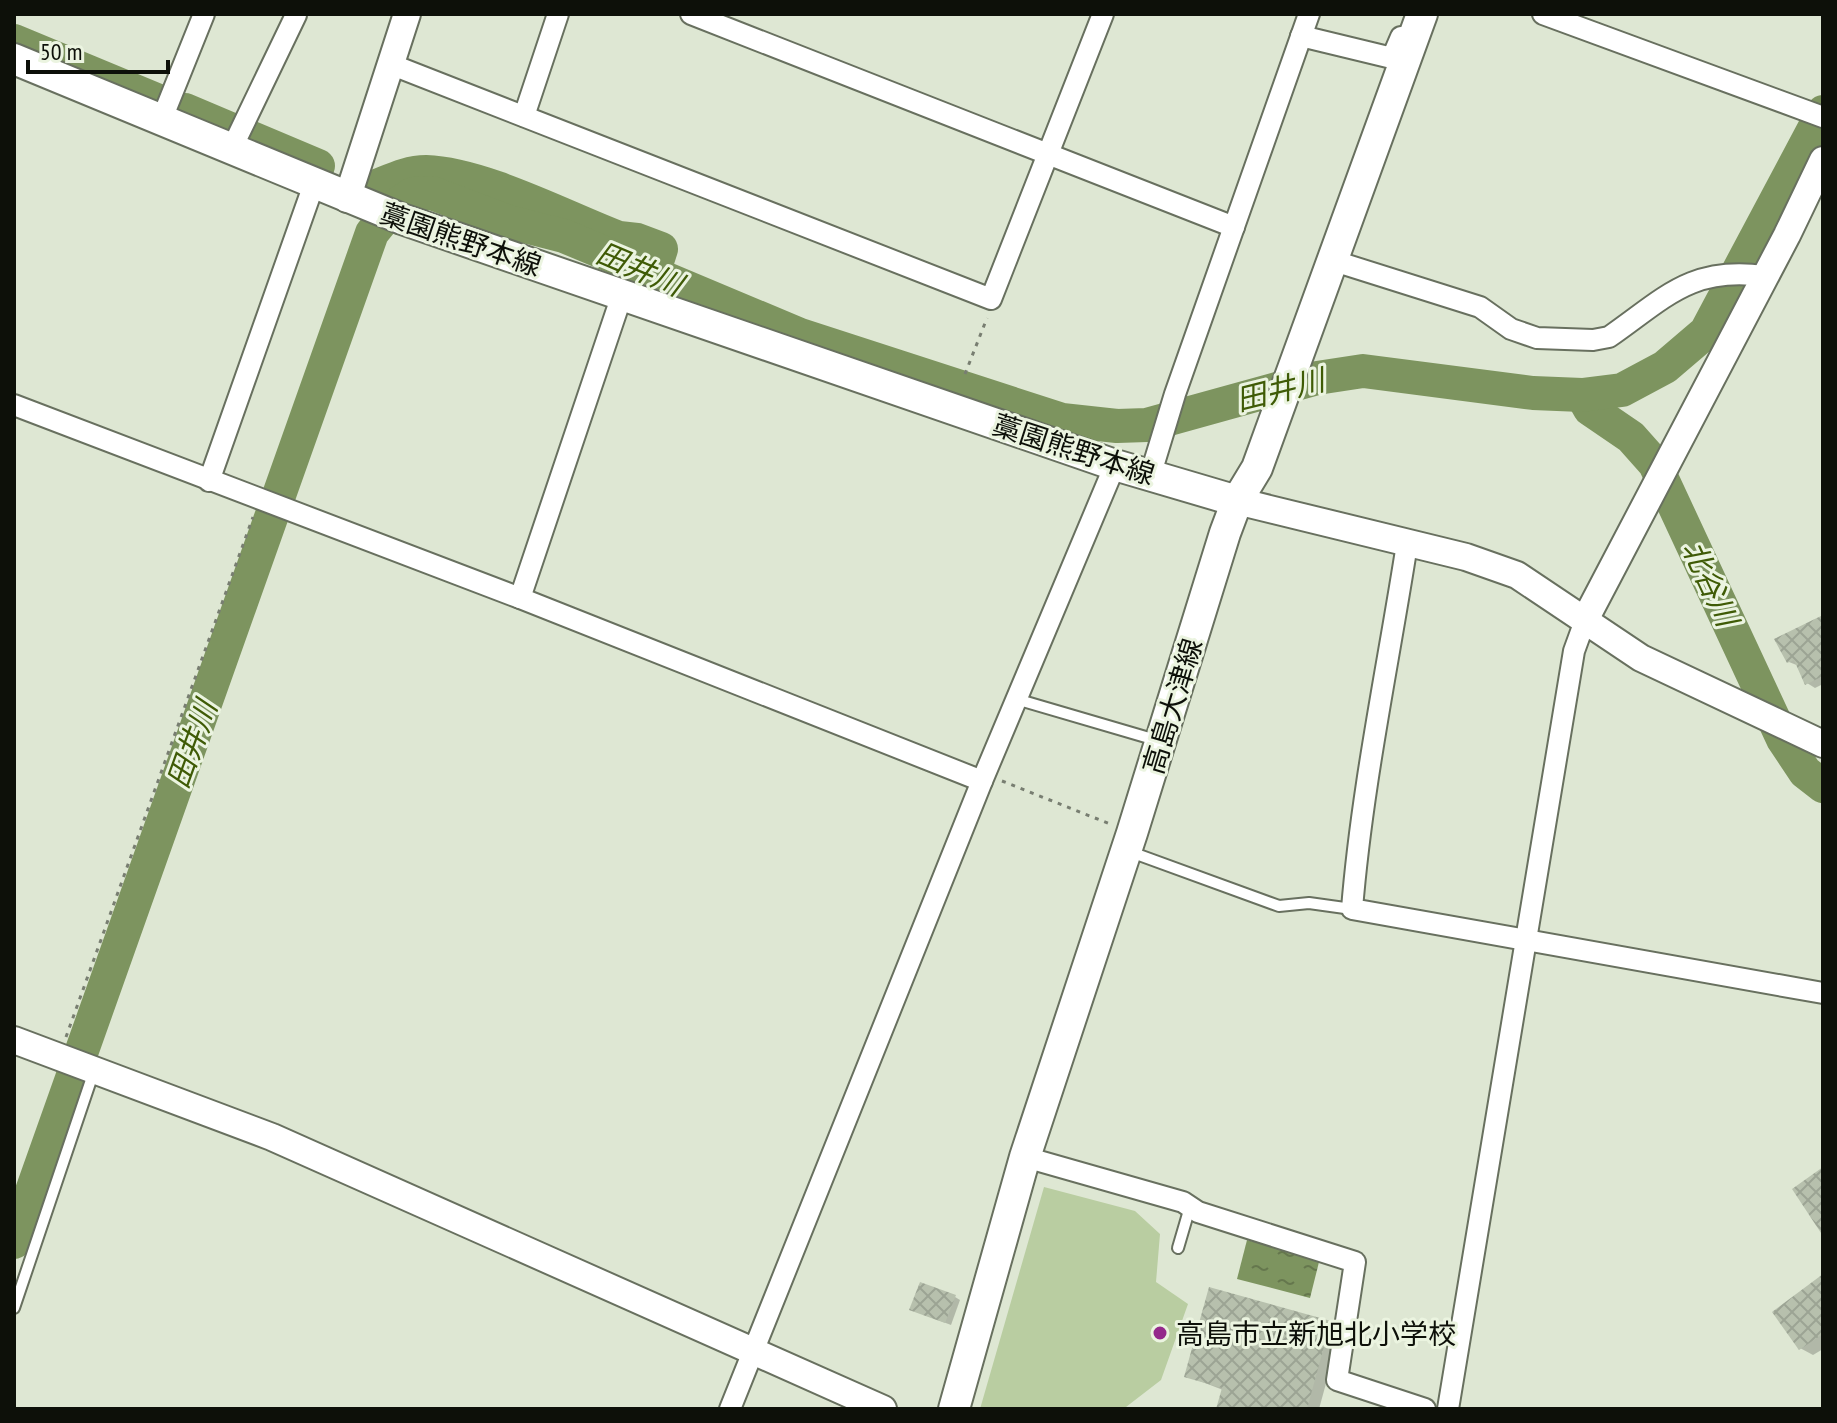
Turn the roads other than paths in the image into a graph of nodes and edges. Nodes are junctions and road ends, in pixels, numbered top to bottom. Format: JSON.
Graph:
{"nodes":[{"id":1,"x":204,"y":14,"type":"edge"},
{"id":2,"x":407,"y":14,"type":"edge"},
{"id":3,"x":558,"y":14,"type":"edge"},
{"id":4,"x":691,"y":14,"type":"edge"},
{"id":5,"x":1103,"y":14,"type":"edge"},
{"id":6,"x":1309,"y":14,"type":"edge"},
{"id":7,"x":1410,"y":14,"type":"edge"},
{"id":8,"x":1422,"y":14,"type":"edge"},
{"id":9,"x":1543,"y":14,"type":"edge"},
{"id":10,"x":296,"y":15,"type":"edge"},
{"id":11,"x":1301,"y":36,"type":"junction"},
{"id":12,"x":14,"y":59,"type":"edge"},
{"id":13,"x":390,"y":64,"type":"junction"},
{"id":14,"x":1818,"y":114,"type":"edge"},
{"id":15,"x":524,"y":116,"type":"junction"},
{"id":16,"x":161,"y":121,"type":"junction"},
{"id":17,"x":238,"y":138,"type":"junction"},
{"id":18,"x":1047,"y":156,"type":"junction"},
{"id":19,"x":1823,"y":160,"type":"edge"},
{"id":20,"x":314,"y":184,"type":"junction"},
{"id":21,"x":357,"y":202,"type":"junction"},
{"id":22,"x":1234,"y":227,"type":"junction"},
{"id":23,"x":1331,"y":260,"type":"junction"},
{"id":24,"x":1758,"y":275,"type":"junction"},
{"id":25,"x":622,"y":295,"type":"junction"},
{"id":26,"x":14,"y":405,"type":"edge"},
{"id":27,"x":1115,"y":465,"type":"junction"},
{"id":28,"x":1151,"y":473,"type":"junction"},
{"id":29,"x":209,"y":481,"type":"junction"},
{"id":30,"x":1237,"y":501,"type":"junction"},
{"id":31,"x":1407,"y":544,"type":"junction"},
{"id":32,"x":520,"y":598,"type":"junction"},
{"id":33,"x":1586,"y":618,"type":"junction"},
{"id":34,"x":1016,"y":699,"type":"junction"},
{"id":35,"x":1162,"y":741,"type":"junction"},
{"id":36,"x":1823,"y":744,"type":"edge"},
{"id":37,"x":982,"y":781,"type":"junction"},
{"id":38,"x":1129,"y":842,"type":"junction"},
{"id":39,"x":1352,"y":909,"type":"junction"},
{"id":40,"x":1527,"y":940,"type":"junction"},
{"id":41,"x":1823,"y":993,"type":"edge"},
{"id":42,"x":14,"y":1040,"type":"edge"},
{"id":43,"x":77,"y":1063,"type":"junction"},
{"id":44,"x":1025,"y":1157,"type":"junction"},
{"id":45,"x":1190,"y":1207,"type":"junction"},
{"id":46,"x":1178,"y":1248,"type":"dead end"},
{"id":47,"x":14,"y":1308,"type":"edge"},
{"id":48,"x":752,"y":1352,"type":"junction"},
{"id":49,"x":730,"y":1409,"type":"edge"},
{"id":50,"x":883,"y":1409,"type":"edge"},
{"id":51,"x":954,"y":1409,"type":"edge"},
{"id":52,"x":1425,"y":1409,"type":"edge"},
{"id":53,"x":1448,"y":1409,"type":"edge"}],
"edges":[{"from":1,"to":16,"type":"street"},
{"from":2,"to":13,"type":"street"},
{"from":3,"to":15,"type":"street"},
{"from":4,"to":18,"type":"street"},
{"from":5,"to":18,"type":"street"},
{"from":6,"to":11,"type":"street"},
{"from":7,"to":11,"type":"street"},
{"from":8,"to":23,"type":"main road","name":"高島大津線"},
{"from":9,"to":14,"type":"street"},
{"from":10,"to":17,"type":"street"},
{"from":11,"to":22,"type":"street"},
{"from":12,"to":16,"type":"main road","name":"藁園熊野本線"},
{"from":13,"to":15,"type":"street"},
{"from":13,"to":21,"type":"street"},
{"from":15,"to":18,"type":"street"},
{"from":16,"to":17,"type":"main road","name":"藁園熊野本線"},
{"from":17,"to":20,"type":"main road","name":"藁園熊野本線"},
{"from":18,"to":22,"type":"street"},
{"from":19,"to":24,"type":"street"},
{"from":20,"to":21,"type":"main road","name":"藁園熊野本線"},
{"from":20,"to":29,"type":"street"},
{"from":21,"to":25,"type":"main road","name":"藁園熊野本線"},
{"from":22,"to":28,"type":"street"},
{"from":23,"to":24,"type":"street"},
{"from":23,"to":30,"type":"main road","name":"高島大津線"},
{"from":24,"to":33,"type":"street"},
{"from":25,"to":27,"type":"main road","name":"藁園熊野本線"},
{"from":25,"to":32,"type":"street"},
{"from":26,"to":29,"type":"street"},
{"from":27,"to":28,"type":"main road","name":"藁園熊野本線"},
{"from":27,"to":34,"type":"street"},
{"from":28,"to":30,"type":"main road","name":"藁園熊野本線"},
{"from":29,"to":32,"type":"street"},
{"from":30,"to":31,"type":"street"},
{"from":30,"to":35,"type":"main road","name":"高島大津線"},
{"from":31,"to":33,"type":"street"},
{"from":31,"to":39,"type":"street"},
{"from":32,"to":37,"type":"street"},
{"from":33,"to":36,"type":"street"},
{"from":33,"to":40,"type":"street"},
{"from":34,"to":35,"type":"lane"},
{"from":34,"to":37,"type":"street"},
{"from":35,"to":38,"type":"main road","name":"高島大津線"},
{"from":37,"to":48,"type":"street"},
{"from":38,"to":39,"type":"lane"},
{"from":38,"to":44,"type":"main road","name":"高島大津線"},
{"from":39,"to":40,"type":"street"},
{"from":40,"to":41,"type":"street"},
{"from":40,"to":53,"type":"street"},
{"from":42,"to":43,"type":"street"},
{"from":43,"to":47,"type":"lane"},
{"from":43,"to":48,"type":"street"},
{"from":44,"to":45,"type":"street"},
{"from":44,"to":51,"type":"main road","name":"高島大津線"},
{"from":45,"to":46,"type":"lane"},
{"from":45,"to":52,"type":"street"},
{"from":48,"to":49,"type":"street"},
{"from":48,"to":50,"type":"street"}]}
